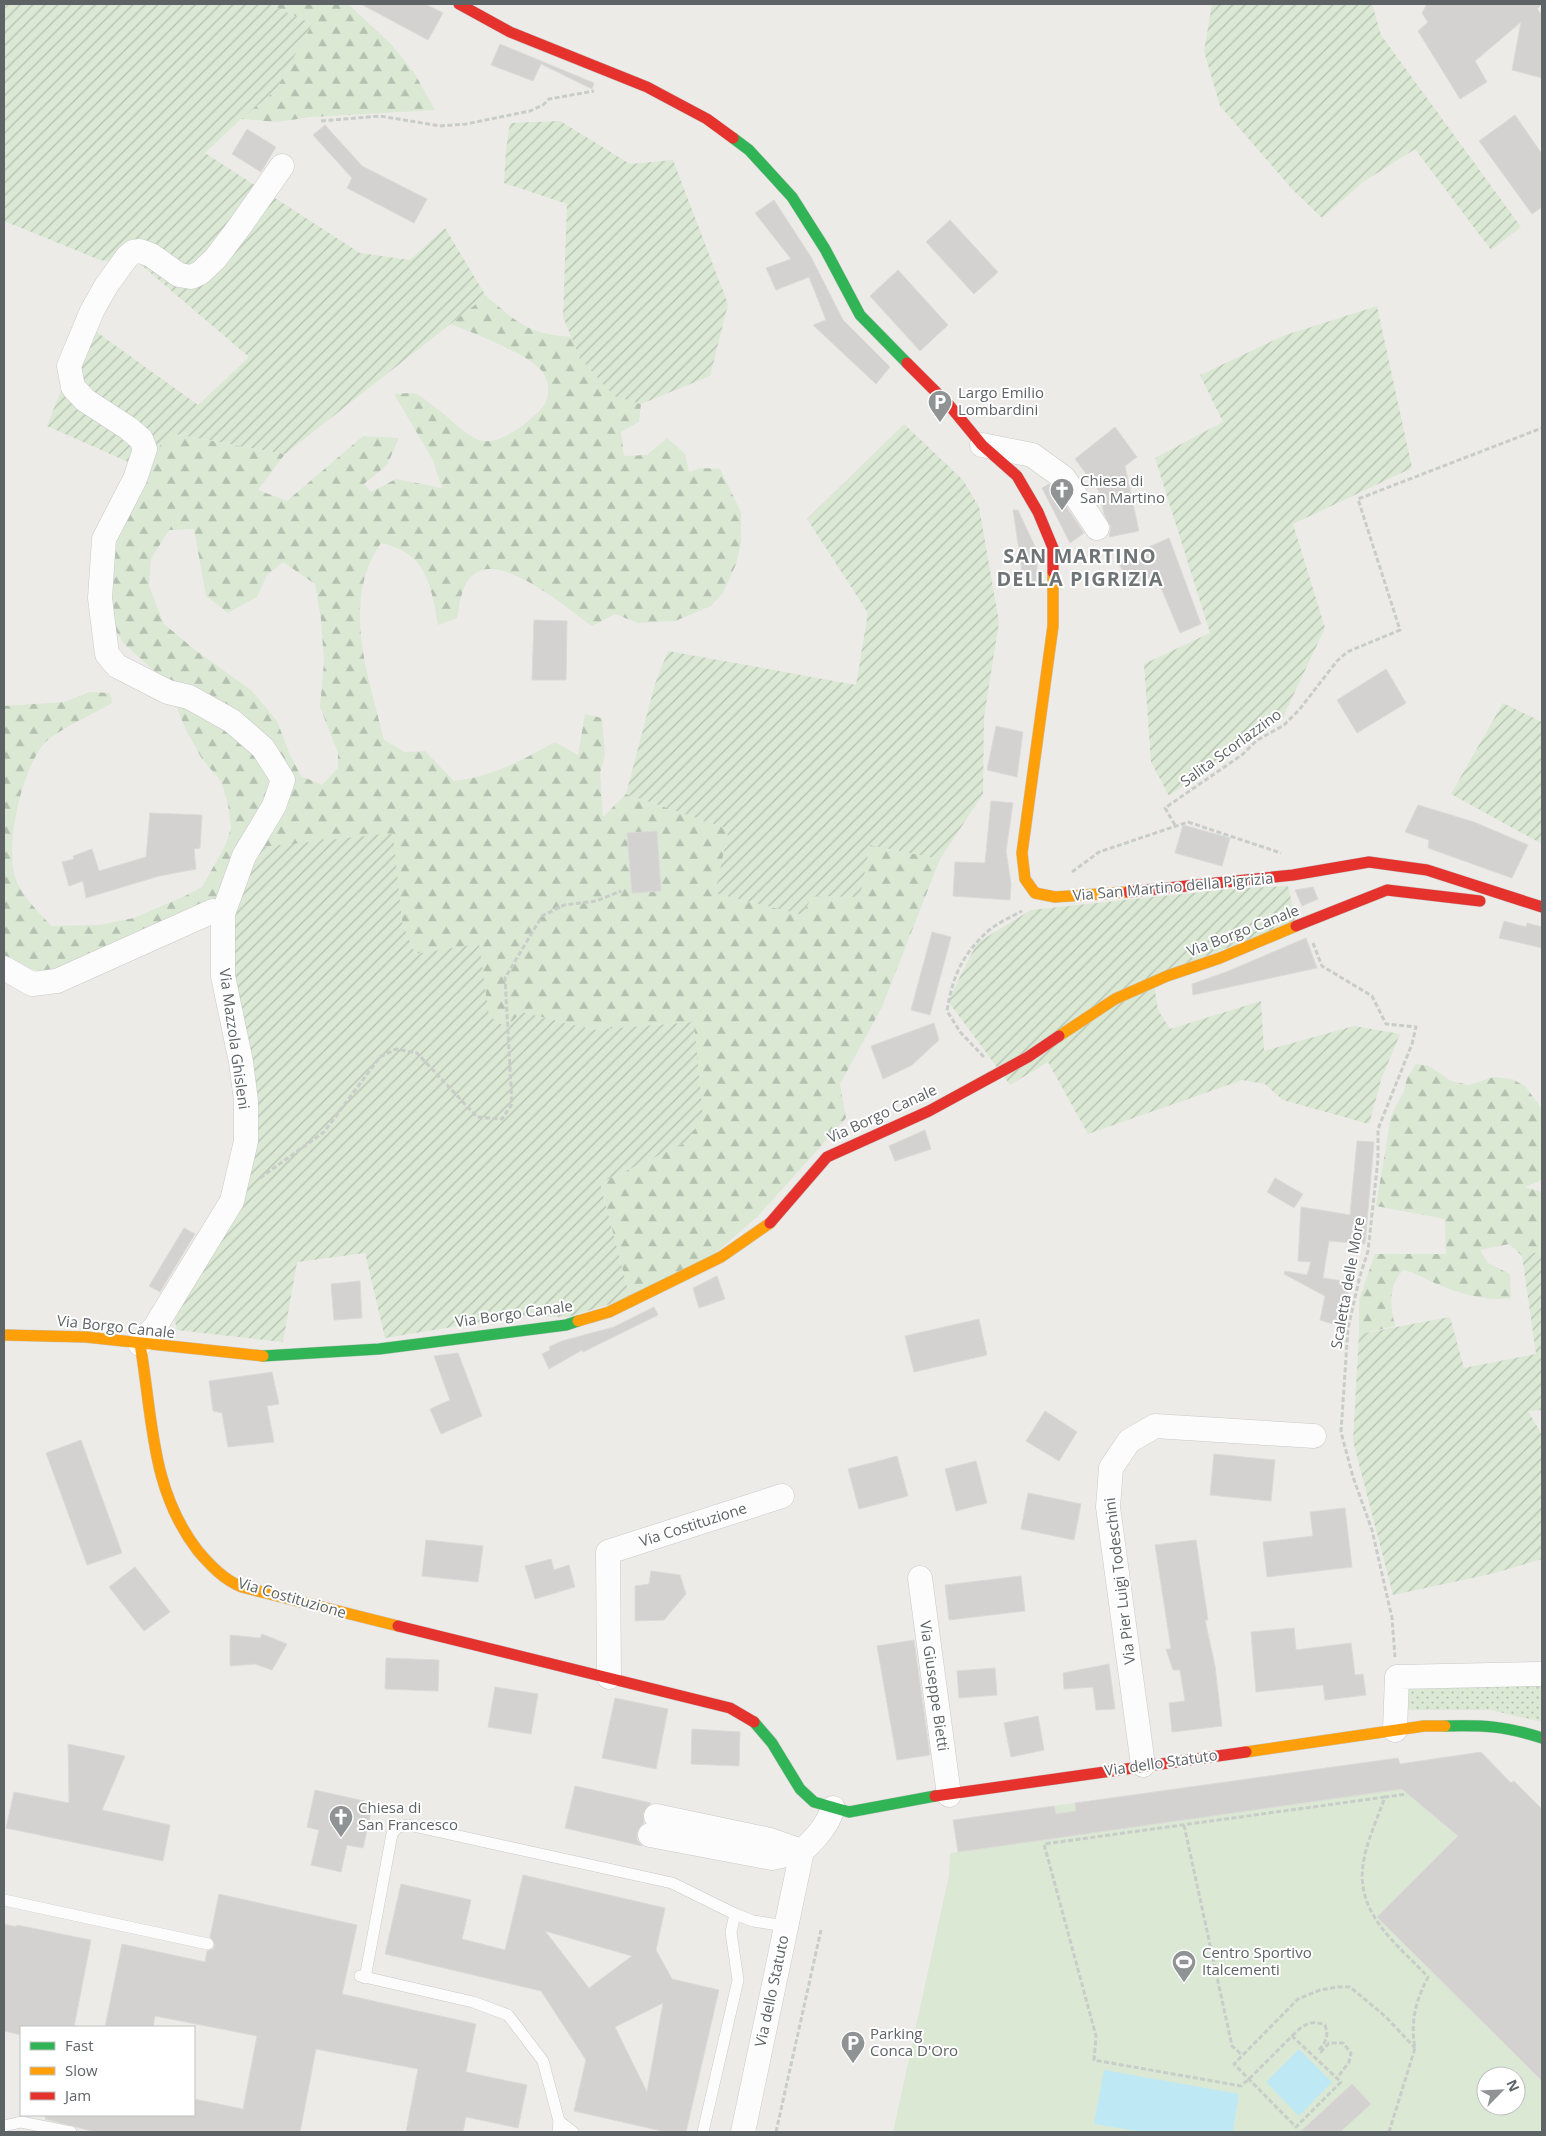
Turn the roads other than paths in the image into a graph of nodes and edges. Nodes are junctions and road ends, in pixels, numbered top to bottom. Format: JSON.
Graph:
{"nodes":[{"id":1,"x":459,"y":4,"type":"edge"},
{"id":2,"x":282,"y":166,"type":"dead end"},
{"id":3,"x":982,"y":445,"type":"junction"},
{"id":4,"x":1097,"y":528,"type":"dead end"},
{"id":5,"x":1542,"y":909,"type":"edge"},
{"id":6,"x":223,"y":914,"type":"junction"},
{"id":7,"x":4,"y":968,"type":"edge"},
{"id":8,"x":4,"y":1335,"type":"edge"},
{"id":9,"x":140,"y":1344,"type":"junction"},
{"id":10,"x":1314,"y":1436,"type":"dead end"},
{"id":11,"x":782,"y":1496,"type":"dead end"},
{"id":12,"x":920,"y":1578,"type":"dead end"},
{"id":13,"x":1542,"y":1674,"type":"edge"},
{"id":14,"x":609,"y":1677,"type":"junction"},
{"id":15,"x":1395,"y":1730,"type":"junction"},
{"id":16,"x":1542,"y":1738,"type":"edge"},
{"id":17,"x":1143,"y":1765,"type":"junction"},
{"id":18,"x":949,"y":1795,"type":"junction"},
{"id":19,"x":833,"y":1808,"type":"junction"},
{"id":20,"x":653,"y":1826,"type":"dead end"},
{"id":21,"x":802,"y":1851,"type":"junction"},
{"id":22,"x":4,"y":1900,"type":"edge"},
{"id":23,"x":735,"y":1914,"type":"junction"},
{"id":24,"x":786,"y":1926,"type":"junction"},
{"id":25,"x":208,"y":1944,"type":"dead end"},
{"id":26,"x":4,"y":2126,"type":"edge"},
{"id":27,"x":558,"y":2126,"type":"edge"},
{"id":28,"x":70,"y":2132,"type":"edge"},
{"id":29,"x":573,"y":2132,"type":"edge"},
{"id":30,"x":703,"y":2132,"type":"edge"},
{"id":31,"x":743,"y":2132,"type":"edge"}],
"edges":[{"from":1,"to":3,"type":"street"},
{"from":2,"to":6,"type":"street","name":"Via Mazzola Ghisleni"},
{"from":3,"to":4,"type":"street"},
{"from":3,"to":5,"type":"street","name":"Via San Martino della Pigrizia"},
{"from":5,"to":9,"type":"street","name":"Via Borgo Canale"},
{"from":6,"to":7,"type":"street"},
{"from":6,"to":9,"type":"street","name":"Via Mazzola Ghisleni"},
{"from":8,"to":9,"type":"street","name":"Via Borgo Canale"},
{"from":9,"to":14,"type":"street","name":"Via Costituzione"},
{"from":10,"to":17,"type":"street","name":"Via Pier Luigi Todeschini"},
{"from":11,"to":14,"type":"street","name":"Via Costituzione"},
{"from":12,"to":18,"type":"street","name":"Via Giuseppe Bietti"},
{"from":13,"to":15,"type":"street"},
{"from":14,"to":19,"type":"street","name":"Via Costituzione"},
{"from":15,"to":16,"type":"street","name":"Via dello Statuto"},
{"from":15,"to":17,"type":"street","name":"Via dello Statuto"},
{"from":17,"to":18,"type":"street","name":"Via dello Statuto"},
{"from":18,"to":19,"type":"street","name":"Via dello Statuto"},
{"from":19,"to":21,"type":"street"},
{"from":20,"to":21,"type":"street"},
{"from":21,"to":24,"type":"street","name":"Via dello Statuto"},
{"from":22,"to":25,"type":"lane"},
{"from":23,"to":24,"type":"lane"},
{"from":23,"to":27,"type":"lane"},
{"from":23,"to":30,"type":"lane"},
{"from":24,"to":31,"type":"street","name":"Via dello Statuto"},
{"from":26,"to":28,"type":"lane"},
{"from":27,"to":29,"type":"lane"}]}
